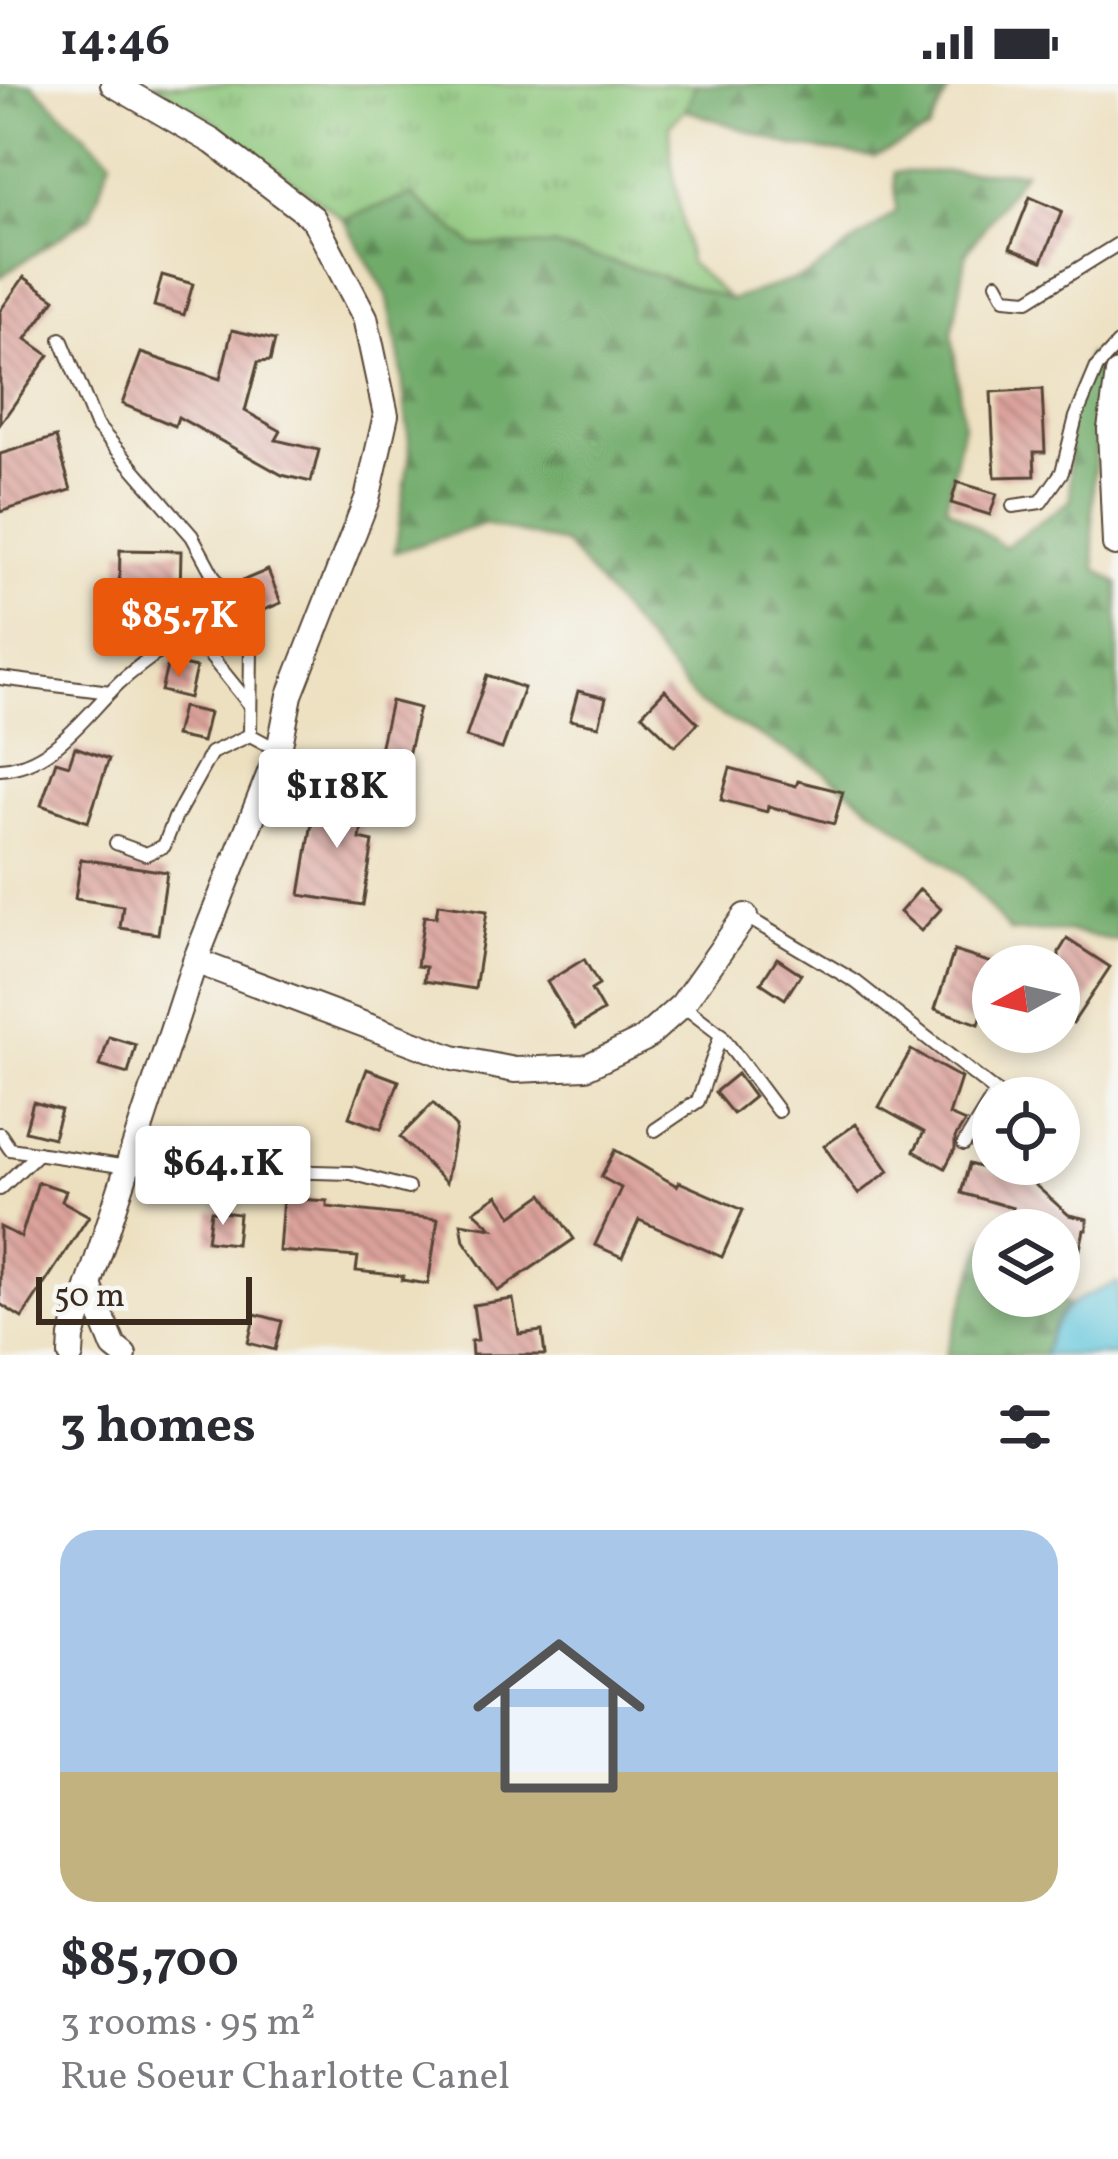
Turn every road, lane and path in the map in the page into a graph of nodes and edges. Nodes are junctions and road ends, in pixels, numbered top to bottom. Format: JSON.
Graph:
{"nodes":[{"id":1,"x":113,"y":84,"type":"edge"},
{"id":2,"x":1118,"y":244,"type":"edge"},
{"id":3,"x":997,"y":283,"type":"dead end"},
{"id":4,"x":61,"y":339,"type":"dead end"},
{"id":5,"x":1118,"y":344,"type":"edge"},
{"id":6,"x":1118,"y":374,"type":"edge"},
{"id":7,"x":1013,"y":506,"type":"dead end"},
{"id":8,"x":1116,"y":548,"type":"edge"},
{"id":9,"x":0,"y":678,"type":"edge"},
{"id":10,"x":110,"y":692,"type":"junction"},
{"id":11,"x":250,"y":706,"type":"junction"},
{"id":12,"x":250,"y":735,"type":"junction"},
{"id":13,"x":278,"y":750,"type":"junction"},
{"id":14,"x":0,"y":769,"type":"edge"},
{"id":15,"x":116,"y":843,"type":"dead end"},
{"id":16,"x":745,"y":916,"type":"joint"},
{"id":17,"x":195,"y":962,"type":"junction"},
{"id":18,"x":682,"y":1005,"type":"junction"},
{"id":19,"x":722,"y":1035,"type":"junction"},
{"id":20,"x":778,"y":1112,"type":"dead end"},
{"id":21,"x":655,"y":1130,"type":"dead end"},
{"id":22,"x":0,"y":1134,"type":"edge"},
{"id":23,"x":964,"y":1144,"type":"dead end"},
{"id":24,"x":38,"y":1153,"type":"junction"},
{"id":25,"x":127,"y":1167,"type":"junction"},
{"id":26,"x":408,"y":1188,"type":"dead end"},
{"id":27,"x":0,"y":1189,"type":"edge"},
{"id":28,"x":89,"y":1285,"type":"junction"},
{"id":29,"x":71,"y":1355,"type":"edge"},
{"id":30,"x":124,"y":1355,"type":"edge"}],
"edges":[{"from":1,"to":13,"type":"street"},
{"from":2,"to":3,"type":"lane"},
{"from":4,"to":11,"type":"lane"},
{"from":5,"to":7,"type":"lane"},
{"from":6,"to":8,"type":"street"},
{"from":9,"to":10,"type":"lane"},
{"from":10,"to":11,"type":"lane"},
{"from":10,"to":14,"type":"lane"},
{"from":11,"to":12,"type":"lane"},
{"from":12,"to":13,"type":"lane"},
{"from":12,"to":15,"type":"lane"},
{"from":13,"to":17,"type":"street"},
{"from":16,"to":18,"type":"street"},
{"from":16,"to":23,"type":"lane"},
{"from":17,"to":18,"type":"street"},
{"from":17,"to":25,"type":"street"},
{"from":18,"to":19,"type":"lane"},
{"from":19,"to":20,"type":"lane"},
{"from":19,"to":21,"type":"lane"},
{"from":22,"to":24,"type":"lane"},
{"from":24,"to":25,"type":"lane"},
{"from":24,"to":27,"type":"lane"},
{"from":25,"to":26,"type":"lane"},
{"from":25,"to":28,"type":"street"},
{"from":28,"to":29,"type":"street"},
{"from":28,"to":30,"type":"street"}]}
